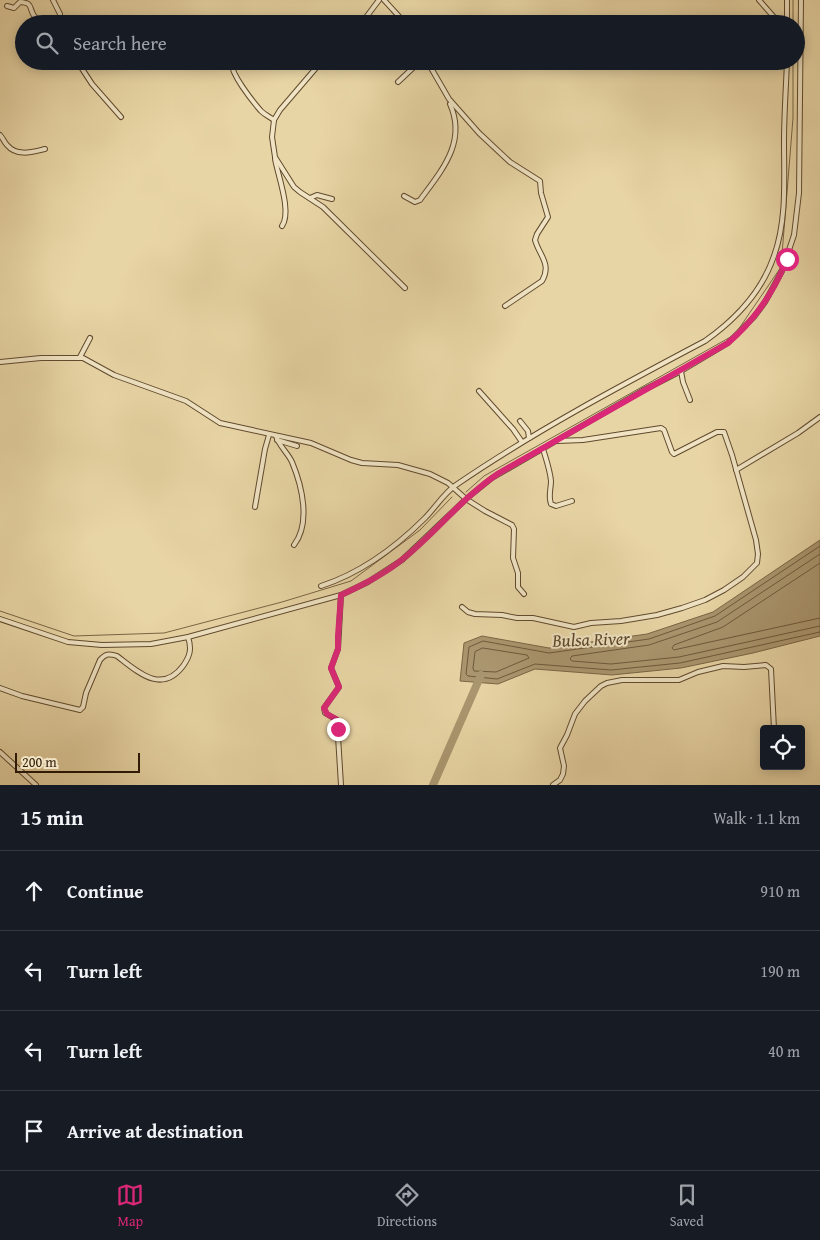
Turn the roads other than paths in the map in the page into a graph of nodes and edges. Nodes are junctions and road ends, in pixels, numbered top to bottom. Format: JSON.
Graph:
{"nodes":[{"id":1,"x":54,"y":0,"type":"edge"},
{"id":2,"x":379,"y":0,"type":"edge"},
{"id":3,"x":384,"y":0,"type":"edge"},
{"id":4,"x":760,"y":0,"type":"edge"},
{"id":5,"x":787,"y":0,"type":"edge"},
{"id":6,"x":802,"y":0,"type":"edge"},
{"id":7,"x":6,"y":6,"type":"dead end"},
{"id":8,"x":34,"y":15,"type":"edge"},
{"id":9,"x":60,"y":15,"type":"edge"},
{"id":10,"x":368,"y":15,"type":"edge"},
{"id":11,"x":398,"y":15,"type":"edge"},
{"id":12,"x":772,"y":15,"type":"edge"},
{"id":13,"x":787,"y":15,"type":"edge"},
{"id":14,"x":802,"y":15,"type":"edge"},
{"id":15,"x":84,"y":70,"type":"edge"},
{"id":16,"x":232,"y":70,"type":"edge"},
{"id":17,"x":314,"y":70,"type":"edge"},
{"id":18,"x":411,"y":70,"type":"edge"},
{"id":19,"x":432,"y":70,"type":"edge"},
{"id":20,"x":787,"y":70,"type":"edge"},
{"id":21,"x":801,"y":70,"type":"edge"},
{"id":22,"x":398,"y":82,"type":"dead end"},
{"id":23,"x":449,"y":99,"type":"junction"},
{"id":24,"x":121,"y":116,"type":"dead end"},
{"id":25,"x":274,"y":120,"type":"junction"},
{"id":26,"x":0,"y":135,"type":"edge"},
{"id":27,"x":45,"y":149,"type":"dead end"},
{"id":28,"x":275,"y":157,"type":"junction"},
{"id":29,"x":404,"y":196,"type":"dead end"},
{"id":30,"x":310,"y":198,"type":"junction"},
{"id":31,"x":332,"y":199,"type":"dead end"},
{"id":32,"x":282,"y":226,"type":"dead end"},
{"id":33,"x":405,"y":288,"type":"dead end"},
{"id":34,"x":505,"y":306,"type":"dead end"},
{"id":35,"x":90,"y":338,"type":"dead end"},
{"id":36,"x":80,"y":357,"type":"junction"},
{"id":37,"x":0,"y":362,"type":"edge"},
{"id":38,"x":681,"y":371,"type":"junction"},
{"id":39,"x":479,"y":392,"type":"dead end"},
{"id":40,"x":690,"y":400,"type":"dead end"},
{"id":41,"x":820,"y":417,"type":"edge"},
{"id":42,"x":520,"y":421,"type":"dead end"},
{"id":43,"x":269,"y":434,"type":"junction"},
{"id":44,"x":277,"y":438,"type":"junction"},
{"id":45,"x":529,"y":438,"type":"junction"},
{"id":46,"x":557,"y":441,"type":"junction"},
{"id":47,"x":522,"y":442,"type":"junction"},
{"id":48,"x":297,"y":446,"type":"dead end"},
{"id":49,"x":543,"y":449,"type":"junction"},
{"id":50,"x":736,"y":470,"type":"junction"},
{"id":51,"x":453,"y":487,"type":"junction"},
{"id":52,"x":466,"y":499,"type":"junction"},
{"id":53,"x":572,"y":501,"type":"dead end"},
{"id":54,"x":255,"y":507,"type":"dead end"},
{"id":55,"x":294,"y":545,"type":"dead end"},
{"id":56,"x":321,"y":586,"type":"dead end"},
{"id":57,"x":524,"y":594,"type":"dead end"},
{"id":58,"x":341,"y":595,"type":"junction"},
{"id":59,"x":462,"y":607,"type":"dead end"},
{"id":60,"x":0,"y":619,"type":"edge"},
{"id":61,"x":188,"y":637,"type":"junction"},
{"id":62,"x":0,"y":688,"type":"edge"},
{"id":63,"x":774,"y":725,"type":"edge"},
{"id":64,"x":0,"y":752,"type":"edge"},
{"id":65,"x":36,"y":785,"type":"edge"},
{"id":66,"x":341,"y":785,"type":"edge"},
{"id":67,"x":553,"y":785,"type":"edge"}],
"edges":[{"from":1,"to":9,"type":"street"},
{"from":2,"to":10,"type":"street"},
{"from":3,"to":11,"type":"street"},
{"from":4,"to":12,"type":"street"},
{"from":5,"to":13,"type":"street"},
{"from":6,"to":14,"type":"street"},
{"from":7,"to":8,"type":"street"},
{"from":15,"to":24,"type":"street"},
{"from":16,"to":25,"type":"street"},
{"from":17,"to":25,"type":"street"},
{"from":18,"to":22,"type":"street"},
{"from":19,"to":23,"type":"street"},
{"from":20,"to":45,"type":"street"},
{"from":21,"to":38,"type":"street"},
{"from":23,"to":29,"type":"street"},
{"from":23,"to":34,"type":"street"},
{"from":25,"to":28,"type":"street"},
{"from":26,"to":27,"type":"street"},
{"from":28,"to":30,"type":"street"},
{"from":28,"to":32,"type":"street"},
{"from":30,"to":31,"type":"street"},
{"from":30,"to":33,"type":"street"},
{"from":35,"to":36,"type":"street"},
{"from":36,"to":37,"type":"street"},
{"from":36,"to":43,"type":"street"},
{"from":38,"to":40,"type":"street"},
{"from":38,"to":46,"type":"street"},
{"from":39,"to":47,"type":"street"},
{"from":41,"to":50,"type":"street"},
{"from":42,"to":45,"type":"street"},
{"from":43,"to":44,"type":"street"},
{"from":43,"to":54,"type":"street"},
{"from":44,"to":48,"type":"street"},
{"from":44,"to":51,"type":"street"},
{"from":44,"to":55,"type":"street"},
{"from":45,"to":47,"type":"street"},
{"from":46,"to":49,"type":"street"},
{"from":46,"to":50,"type":"street"},
{"from":47,"to":51,"type":"street"},
{"from":49,"to":52,"type":"street"},
{"from":49,"to":53,"type":"street"},
{"from":50,"to":59,"type":"street"},
{"from":51,"to":52,"type":"street"},
{"from":51,"to":56,"type":"street"},
{"from":52,"to":57,"type":"street"},
{"from":52,"to":58,"type":"street"},
{"from":58,"to":61,"type":"street"},
{"from":58,"to":66,"type":"street"},
{"from":60,"to":61,"type":"street"},
{"from":61,"to":62,"type":"street"},
{"from":63,"to":67,"type":"street"},
{"from":64,"to":65,"type":"street"}]}
